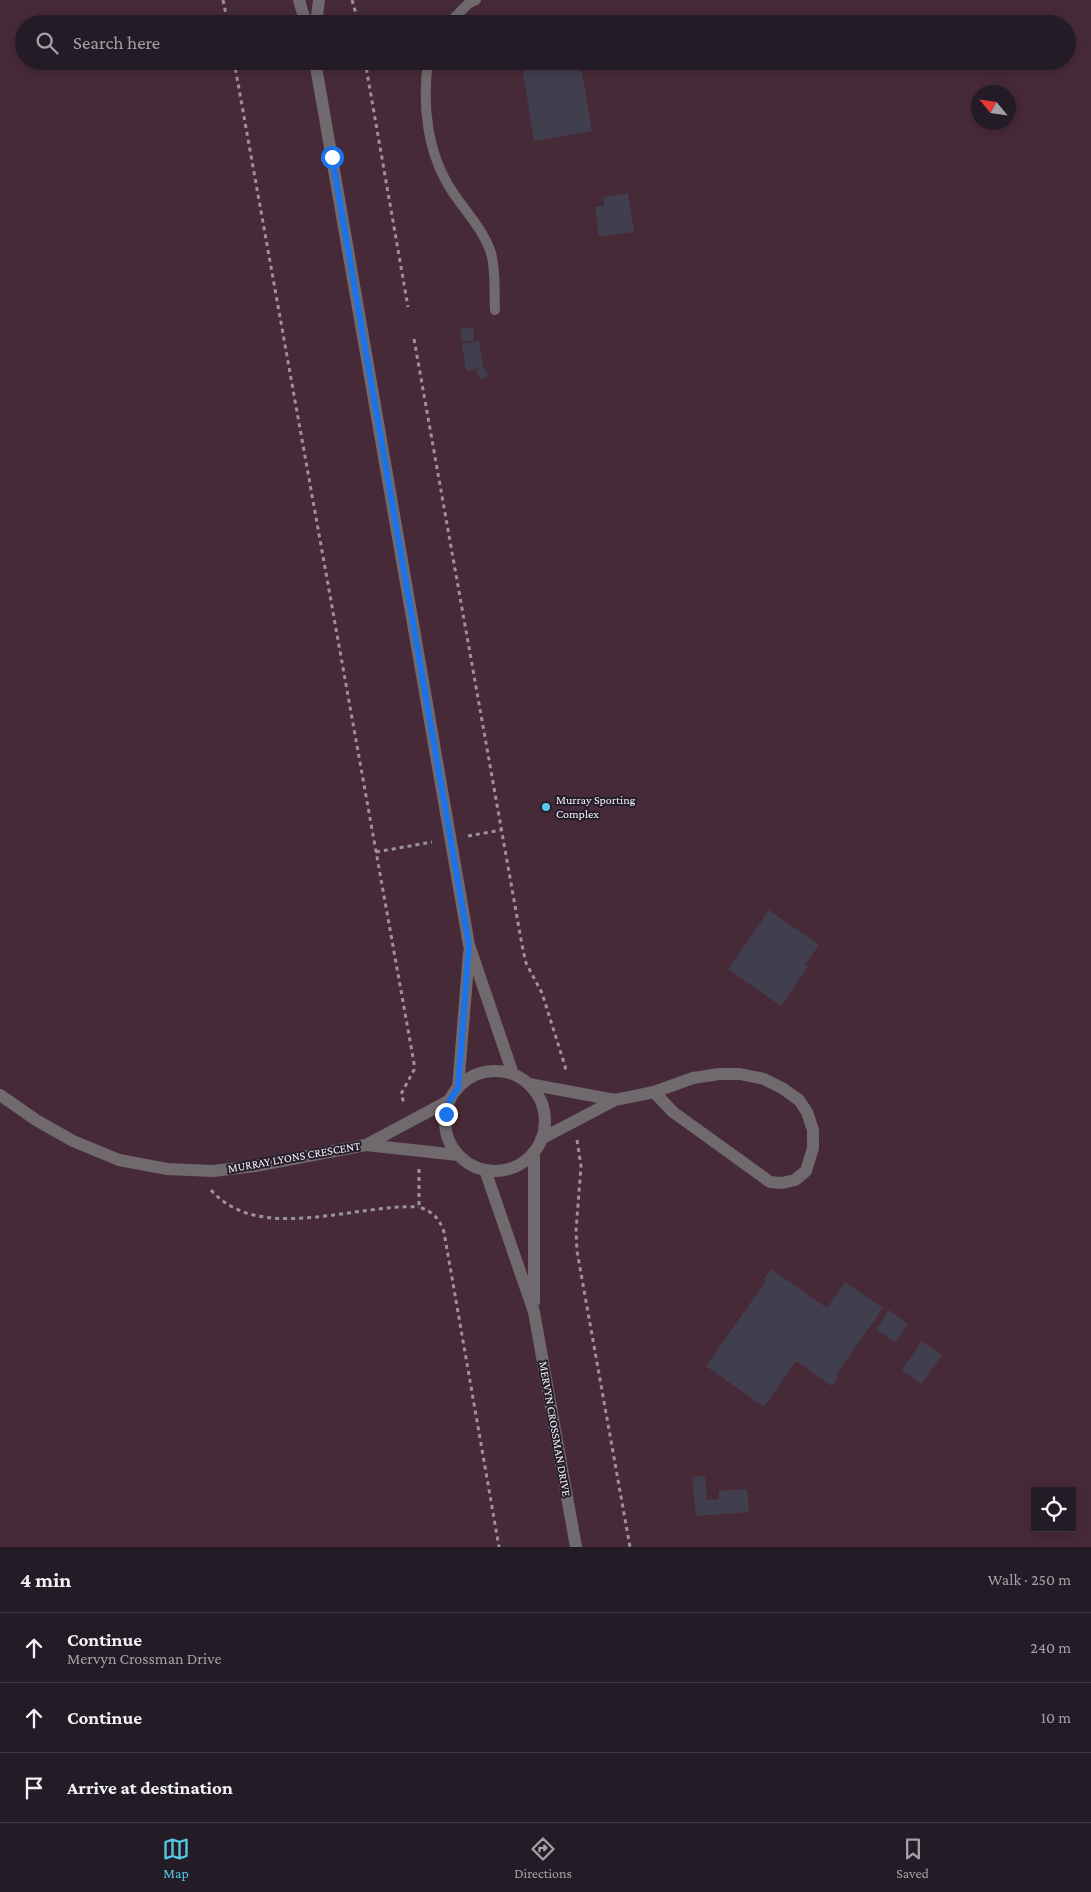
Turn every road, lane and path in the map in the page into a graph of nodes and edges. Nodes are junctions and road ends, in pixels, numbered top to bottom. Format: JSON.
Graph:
{"nodes":[{"id":1,"x":223,"y":0,"type":"edge"},
{"id":2,"x":299,"y":0,"type":"edge"},
{"id":3,"x":319,"y":0,"type":"edge"},
{"id":4,"x":352,"y":0,"type":"edge"},
{"id":5,"x":476,"y":0,"type":"edge"},
{"id":6,"x":226,"y":15,"type":"edge"},
{"id":7,"x":303,"y":15,"type":"edge"},
{"id":8,"x":317,"y":15,"type":"edge"},
{"id":9,"x":356,"y":15,"type":"edge"},
{"id":10,"x":457,"y":15,"type":"edge"},
{"id":11,"x":236,"y":70,"type":"edge"},
{"id":12,"x":317,"y":70,"type":"edge"},
{"id":13,"x":367,"y":70,"type":"edge"},
{"id":14,"x":427,"y":70,"type":"edge"},
{"id":15,"x":408,"y":306,"type":"dead end"},
{"id":16,"x":496,"y":310,"type":"dead end"},
{"id":17,"x":414,"y":339,"type":"dead end"},
{"id":18,"x":469,"y":945,"type":"junction"},
{"id":19,"x":513,"y":1074,"type":"junction"},
{"id":20,"x":566,"y":1078,"type":"dead end"},
{"id":21,"x":529,"y":1084,"type":"junction"},
{"id":22,"x":458,"y":1088,"type":"junction"},
{"id":23,"x":654,"y":1092,"type":"junction"},
{"id":24,"x":0,"y":1095,"type":"edge"},
{"id":25,"x":450,"y":1100,"type":"junction"},
{"id":26,"x":615,"y":1100,"type":"junction"},
{"id":27,"x":406,"y":1106,"type":"dead end"},
{"id":28,"x":576,"y":1137,"type":"dead end"},
{"id":29,"x":541,"y":1140,"type":"junction"},
{"id":30,"x":366,"y":1145,"type":"junction"},
{"id":31,"x":534,"y":1152,"type":"junction"},
{"id":32,"x":458,"y":1155,"type":"junction"},
{"id":33,"x":420,"y":1164,"type":"dead end"},
{"id":34,"x":194,"y":1170,"type":"junction"},
{"id":35,"x":485,"y":1170,"type":"junction"},
{"id":36,"x":419,"y":1206,"type":"junction"},
{"id":37,"x":534,"y":1312,"type":"junction"},
{"id":38,"x":500,"y":1547,"type":"edge"},
{"id":39,"x":576,"y":1547,"type":"edge"},
{"id":40,"x":630,"y":1547,"type":"edge"}],
"edges":[{"from":1,"to":6,"type":"path"},
{"from":2,"to":7,"type":"street"},
{"from":3,"to":8,"type":"street"},
{"from":4,"to":9,"type":"path"},
{"from":5,"to":10,"type":"lane"},
{"from":11,"to":27,"type":"path"},
{"from":12,"to":18,"type":"street"},
{"from":13,"to":15,"type":"path"},
{"from":14,"to":16,"type":"lane"},
{"from":17,"to":20,"type":"path"},
{"from":18,"to":19,"type":"street"},
{"from":18,"to":22,"type":"street"},
{"from":19,"to":21,"type":"street"},
{"from":19,"to":22,"type":"street"},
{"from":21,"to":26,"type":"street"},
{"from":21,"to":29,"type":"street"},
{"from":22,"to":25,"type":"street"},
{"from":23,"to":23,"type":"street"},
{"from":23,"to":26,"type":"street"},
{"from":24,"to":34,"type":"street","name":"MURRAY LYONS CRESCENT"},
{"from":25,"to":30,"type":"street","name":"MURRAY LYONS CRESCENT"},
{"from":25,"to":32,"type":"street"},
{"from":26,"to":29,"type":"street"},
{"from":28,"to":40,"type":"path"},
{"from":29,"to":31,"type":"street"},
{"from":30,"to":32,"type":"street","name":"MURRAY LYONS CRESCENT"},
{"from":30,"to":34,"type":"street","name":"MURRAY LYONS CRESCENT"},
{"from":31,"to":35,"type":"street"},
{"from":31,"to":37,"type":"street","name":"MERVYN CROSSMAN DRIVE"},
{"from":32,"to":35,"type":"street"},
{"from":33,"to":36,"type":"path"},
{"from":34,"to":36,"type":"path"},
{"from":35,"to":37,"type":"street","name":"MERVYN CROSSMAN DRIVE"},
{"from":36,"to":38,"type":"path"},
{"from":37,"to":39,"type":"street","name":"MERVYN CROSSMAN DRIVE"}]}
